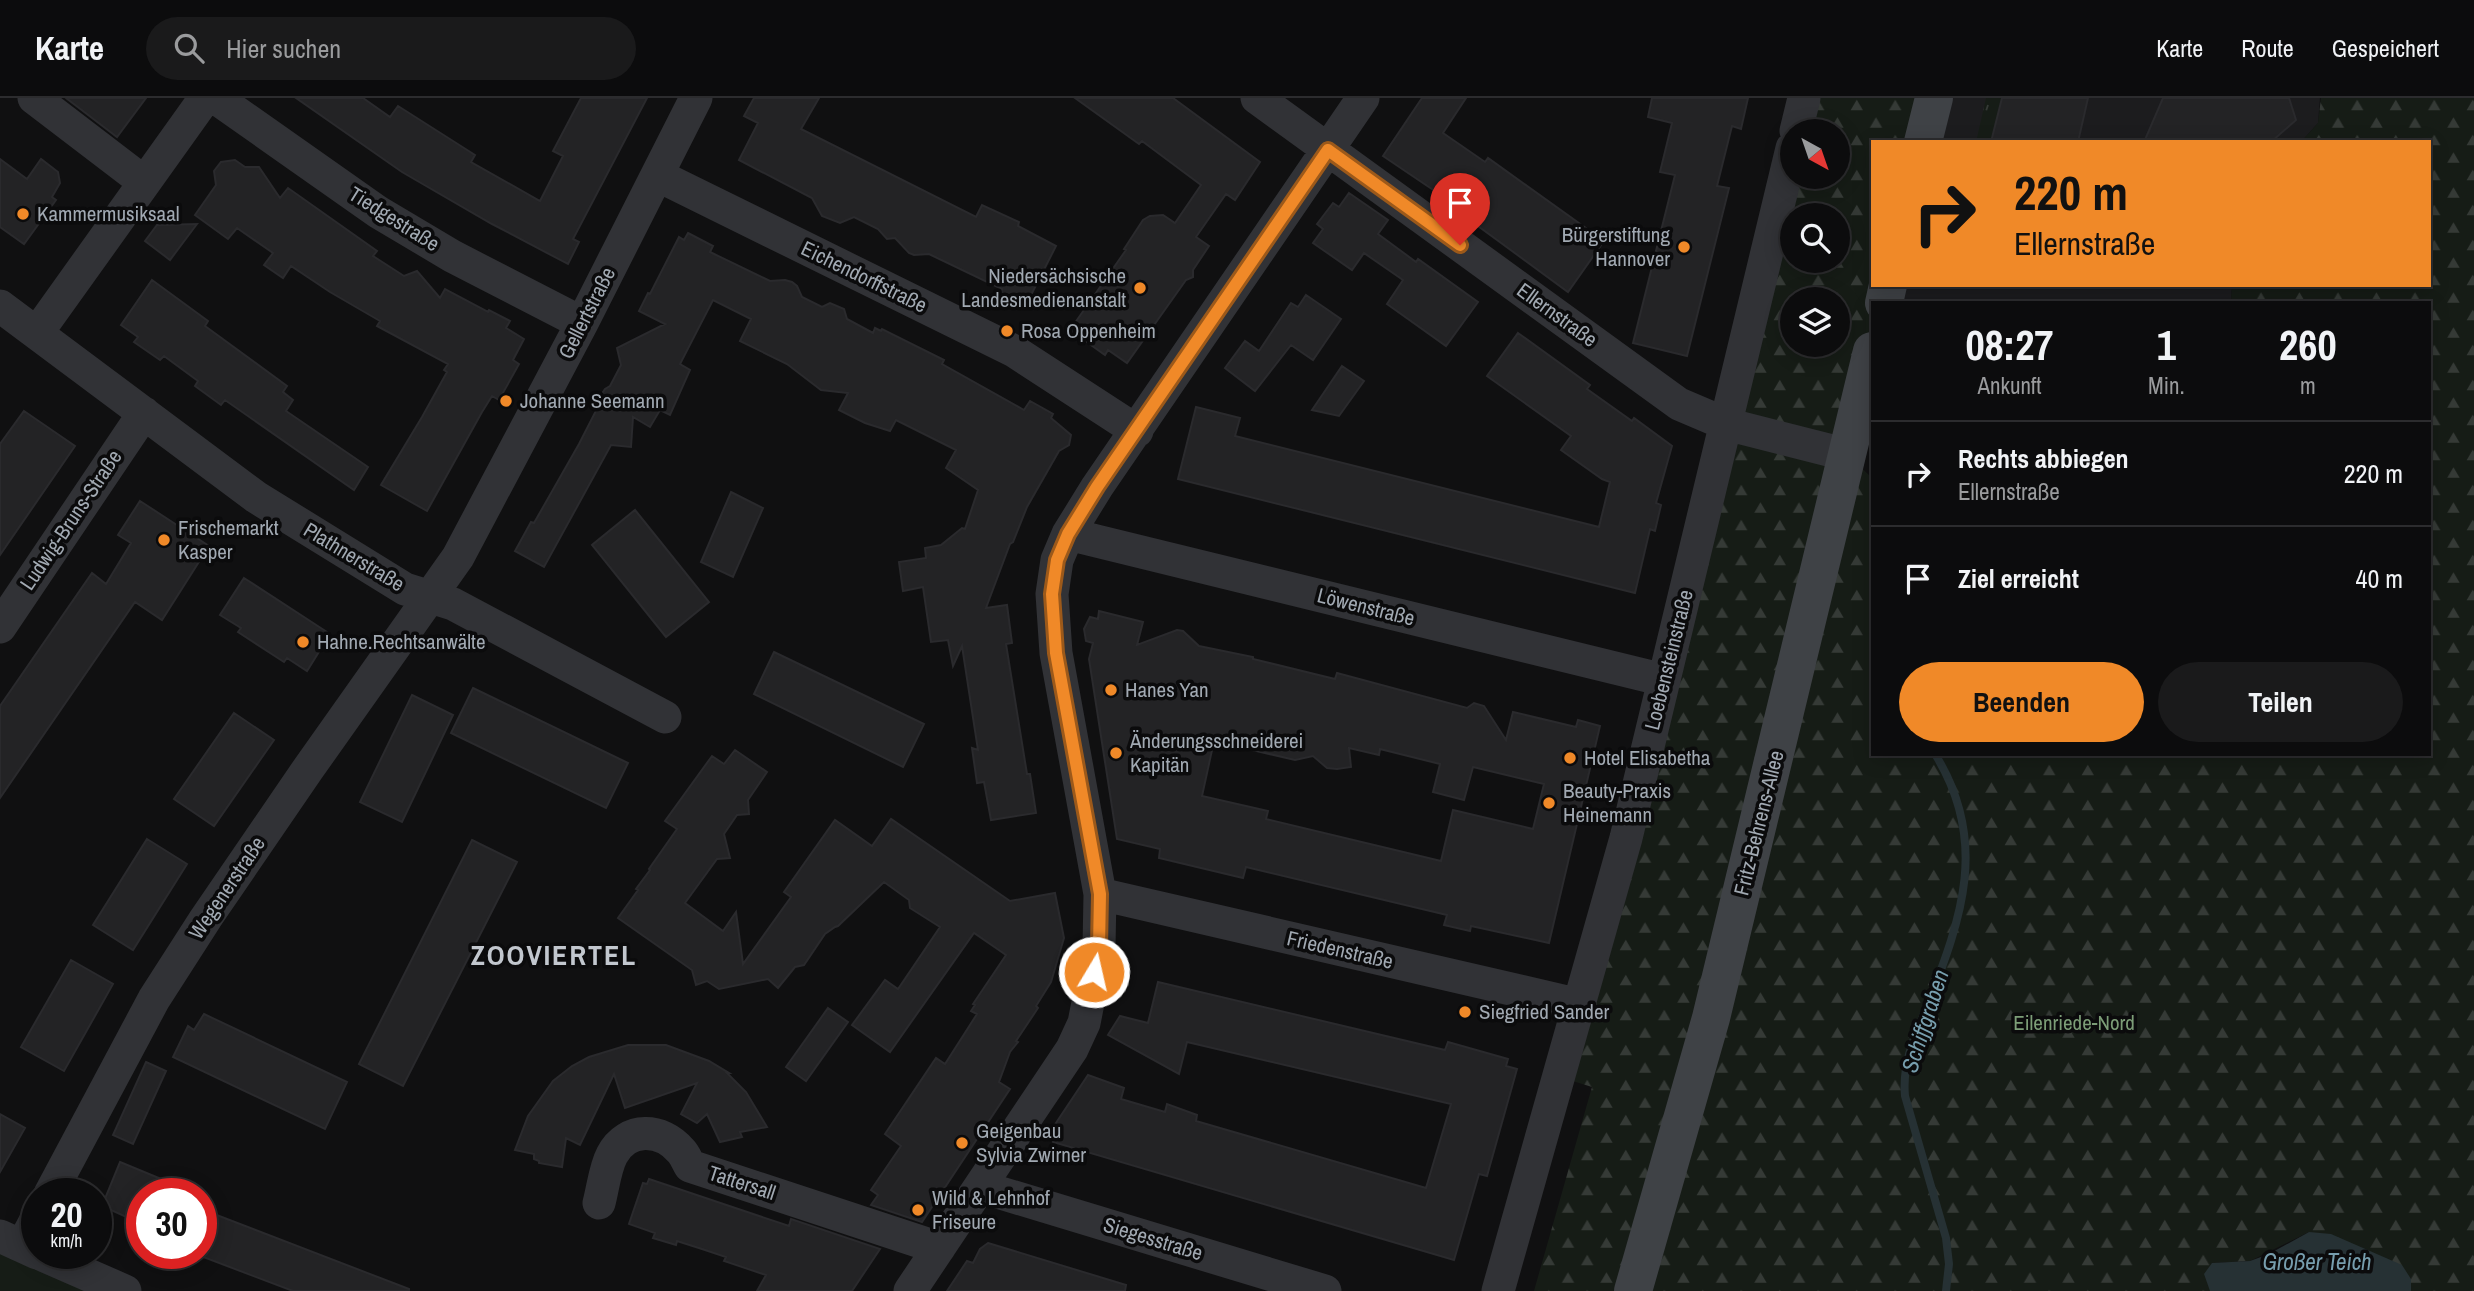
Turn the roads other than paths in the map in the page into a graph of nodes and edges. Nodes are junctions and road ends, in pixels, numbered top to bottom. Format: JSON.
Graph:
{"nodes":[{"id":1,"x":34,"y":98,"type":"edge"},
{"id":2,"x":205,"y":98,"type":"edge"},
{"id":3,"x":216,"y":98,"type":"edge"},
{"id":4,"x":696,"y":98,"type":"edge"},
{"id":5,"x":1257,"y":98,"type":"edge"},
{"id":6,"x":1363,"y":98,"type":"edge"},
{"id":7,"x":1804,"y":98,"type":"edge"},
{"id":8,"x":1934,"y":98,"type":"edge"},
{"id":9,"x":1799,"y":119,"type":"edge"},
{"id":10,"x":1924,"y":140,"type":"edge"},
{"id":11,"x":1328,"y":150,"type":"junction"},
{"id":12,"x":657,"y":175,"type":"junction"},
{"id":13,"x":144,"y":182,"type":"junction"},
{"id":14,"x":1782,"y":189,"type":"edge"},
{"id":15,"x":0,"y":306,"type":"edge"},
{"id":16,"x":582,"y":323,"type":"junction"},
{"id":17,"x":37,"y":332,"type":"junction"},
{"id":18,"x":1871,"y":355,"type":"edge"},
{"id":19,"x":144,"y":413,"type":"junction"},
{"id":20,"x":1726,"y":424,"type":"junction"},
{"id":21,"x":1137,"y":431,"type":"junction"},
{"id":22,"x":1848,"y":455,"type":"junction"},
{"id":23,"x":1068,"y":534,"type":"junction"},
{"id":24,"x":430,"y":598,"type":"junction"},
{"id":25,"x":0,"y":627,"type":"edge"},
{"id":26,"x":1664,"y":680,"type":"junction"},
{"id":27,"x":665,"y":717,"type":"dead end"},
{"id":28,"x":1100,"y":894,"type":"junction"},
{"id":29,"x":1580,"y":1005,"type":"junction"},
{"id":30,"x":59,"y":1178,"type":"edge"},
{"id":31,"x":981,"y":1187,"type":"junction"},
{"id":32,"x":599,"y":1203,"type":"dead end"},
{"id":33,"x":939,"y":1248,"type":"junction"},
{"id":34,"x":82,"y":1269,"type":"edge"},
{"id":35,"x":125,"y":1291,"type":"edge"},
{"id":36,"x":910,"y":1291,"type":"edge"},
{"id":37,"x":1325,"y":1291,"type":"edge"},
{"id":38,"x":1498,"y":1291,"type":"edge"},
{"id":39,"x":1633,"y":1291,"type":"edge"}],
"edges":[{"from":1,"to":13,"type":"street"},
{"from":2,"to":13,"type":"street"},
{"from":3,"to":16,"type":"street","name":"Tiedgestraße"},
{"from":4,"to":12,"type":"street","name":"Gellertstraße"},
{"from":5,"to":11,"type":"street","name":"Ellernstraße"},
{"from":6,"to":11,"type":"street"},
{"from":7,"to":9,"type":"street"},
{"from":8,"to":10,"type":"street"},
{"from":11,"to":20,"type":"street","name":"Ellernstraße"},
{"from":11,"to":21,"type":"street"},
{"from":12,"to":16,"type":"street","name":"Gellertstraße"},
{"from":12,"to":21,"type":"street","name":"Eichendorffstraße"},
{"from":13,"to":17,"type":"street"},
{"from":14,"to":20,"type":"street","name":"Loebensteinstraße"},
{"from":15,"to":17,"type":"street","name":"Plathnerstraße"},
{"from":16,"to":24,"type":"street","name":"Gellertstraße"},
{"from":17,"to":19,"type":"street","name":"Plathnerstraße"},
{"from":18,"to":22,"type":"street","name":"Fritz-Behrens-Allee"},
{"from":19,"to":24,"type":"street","name":"Plathnerstraße"},
{"from":19,"to":25,"type":"street","name":"Ludwig-Bruns-Straße"},
{"from":20,"to":22,"type":"street","name":"Ellernstraße"},
{"from":20,"to":26,"type":"street","name":"Loebensteinstraße"},
{"from":21,"to":23,"type":"street"},
{"from":22,"to":39,"type":"street","name":"Fritz-Behrens-Allee"},
{"from":23,"to":26,"type":"street","name":"Löwenstraße"},
{"from":23,"to":28,"type":"street"},
{"from":24,"to":27,"type":"street","name":"Plathnerstraße"},
{"from":24,"to":30,"type":"street","name":"Wegenerstraße"},
{"from":26,"to":29,"type":"street","name":"Loebensteinstraße"},
{"from":28,"to":29,"type":"street","name":"Friedenstraße"},
{"from":28,"to":31,"type":"street"},
{"from":29,"to":38,"type":"street","name":"Loebensteinstraße"},
{"from":31,"to":33,"type":"street"},
{"from":31,"to":37,"type":"street","name":"Siegesstraße"},
{"from":32,"to":33,"type":"street","name":"Tattersall"},
{"from":33,"to":36,"type":"street"},
{"from":34,"to":35,"type":"street"}]}
